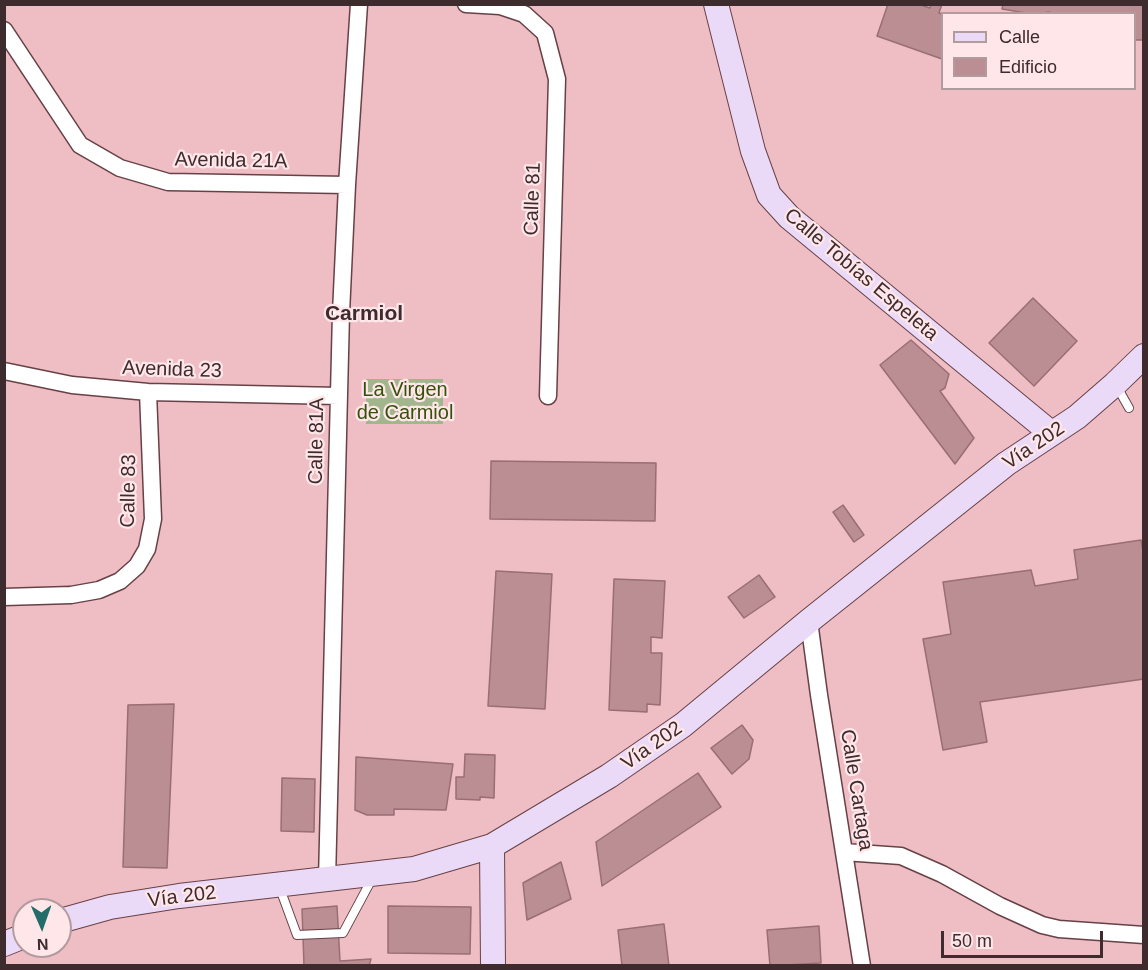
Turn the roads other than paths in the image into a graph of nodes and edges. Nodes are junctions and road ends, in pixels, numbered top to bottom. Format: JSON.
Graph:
{"nodes":[{"id":1,"x":359,"y":4,"type":"edge"},
{"id":2,"x":466,"y":4,"type":"edge"},
{"id":3,"x":716,"y":4,"type":"edge"},
{"id":4,"x":4,"y":30,"type":"edge"},
{"id":5,"x":347,"y":185,"type":"junction"},
{"id":6,"x":1143,"y":356,"type":"edge"},
{"id":7,"x":4,"y":371,"type":"edge"},
{"id":8,"x":1115,"y":384,"type":"junction"},
{"id":9,"x":148,"y":392,"type":"junction"},
{"id":10,"x":339,"y":396,"type":"junction"},
{"id":11,"x":548,"y":396,"type":"dead end"},
{"id":12,"x":1129,"y":408,"type":"dead end"},
{"id":13,"x":1051,"y":433,"type":"junction"},
{"id":14,"x":4,"y":597,"type":"edge"},
{"id":15,"x":809,"y":621,"type":"junction"},
{"id":16,"x":492,"y":846,"type":"junction"},
{"id":17,"x":844,"y":852,"type":"junction"},
{"id":18,"x":374,"y":874,"type":"junction"},
{"id":19,"x":327,"y":880,"type":"junction"},
{"id":20,"x":279,"y":885,"type":"junction"},
{"id":21,"x":72,"y":918,"type":"edge"},
{"id":22,"x":1143,"y":935,"type":"edge"},
{"id":23,"x":493,"y":966,"type":"edge"},
{"id":24,"x":862,"y":966,"type":"edge"}],
"edges":[{"from":1,"to":5,"type":"street","name":"Calle 81A"},
{"from":2,"to":11,"type":"street","name":"Calle 81"},
{"from":3,"to":13,"type":"main road","name":"Calle Tobías Espeleta"},
{"from":4,"to":5,"type":"street","name":"Avenida 21A"},
{"from":5,"to":10,"type":"street","name":"Calle 81A"},
{"from":6,"to":8,"type":"main road","name":"Vía 202"},
{"from":7,"to":9,"type":"street","name":"Avenida 23"},
{"from":8,"to":12,"type":"lane"},
{"from":8,"to":13,"type":"main road","name":"Vía 202"},
{"from":9,"to":10,"type":"street","name":"Avenida 23"},
{"from":9,"to":14,"type":"street","name":"Calle 83"},
{"from":10,"to":19,"type":"street","name":"Calle 81A"},
{"from":13,"to":15,"type":"main road","name":"Vía 202"},
{"from":15,"to":16,"type":"main road","name":"Vía 202"},
{"from":15,"to":17,"type":"street","name":"Calle Cartaga"},
{"from":16,"to":18,"type":"main road","name":"Vía 202"},
{"from":16,"to":23,"type":"main road"},
{"from":17,"to":22,"type":"street"},
{"from":17,"to":24,"type":"street","name":"Calle Cartaga"},
{"from":18,"to":19,"type":"main road","name":"Vía 202"},
{"from":18,"to":20,"type":"lane"},
{"from":19,"to":20,"type":"main road","name":"Vía 202"},
{"from":20,"to":21,"type":"main road","name":"Vía 202"}]}
